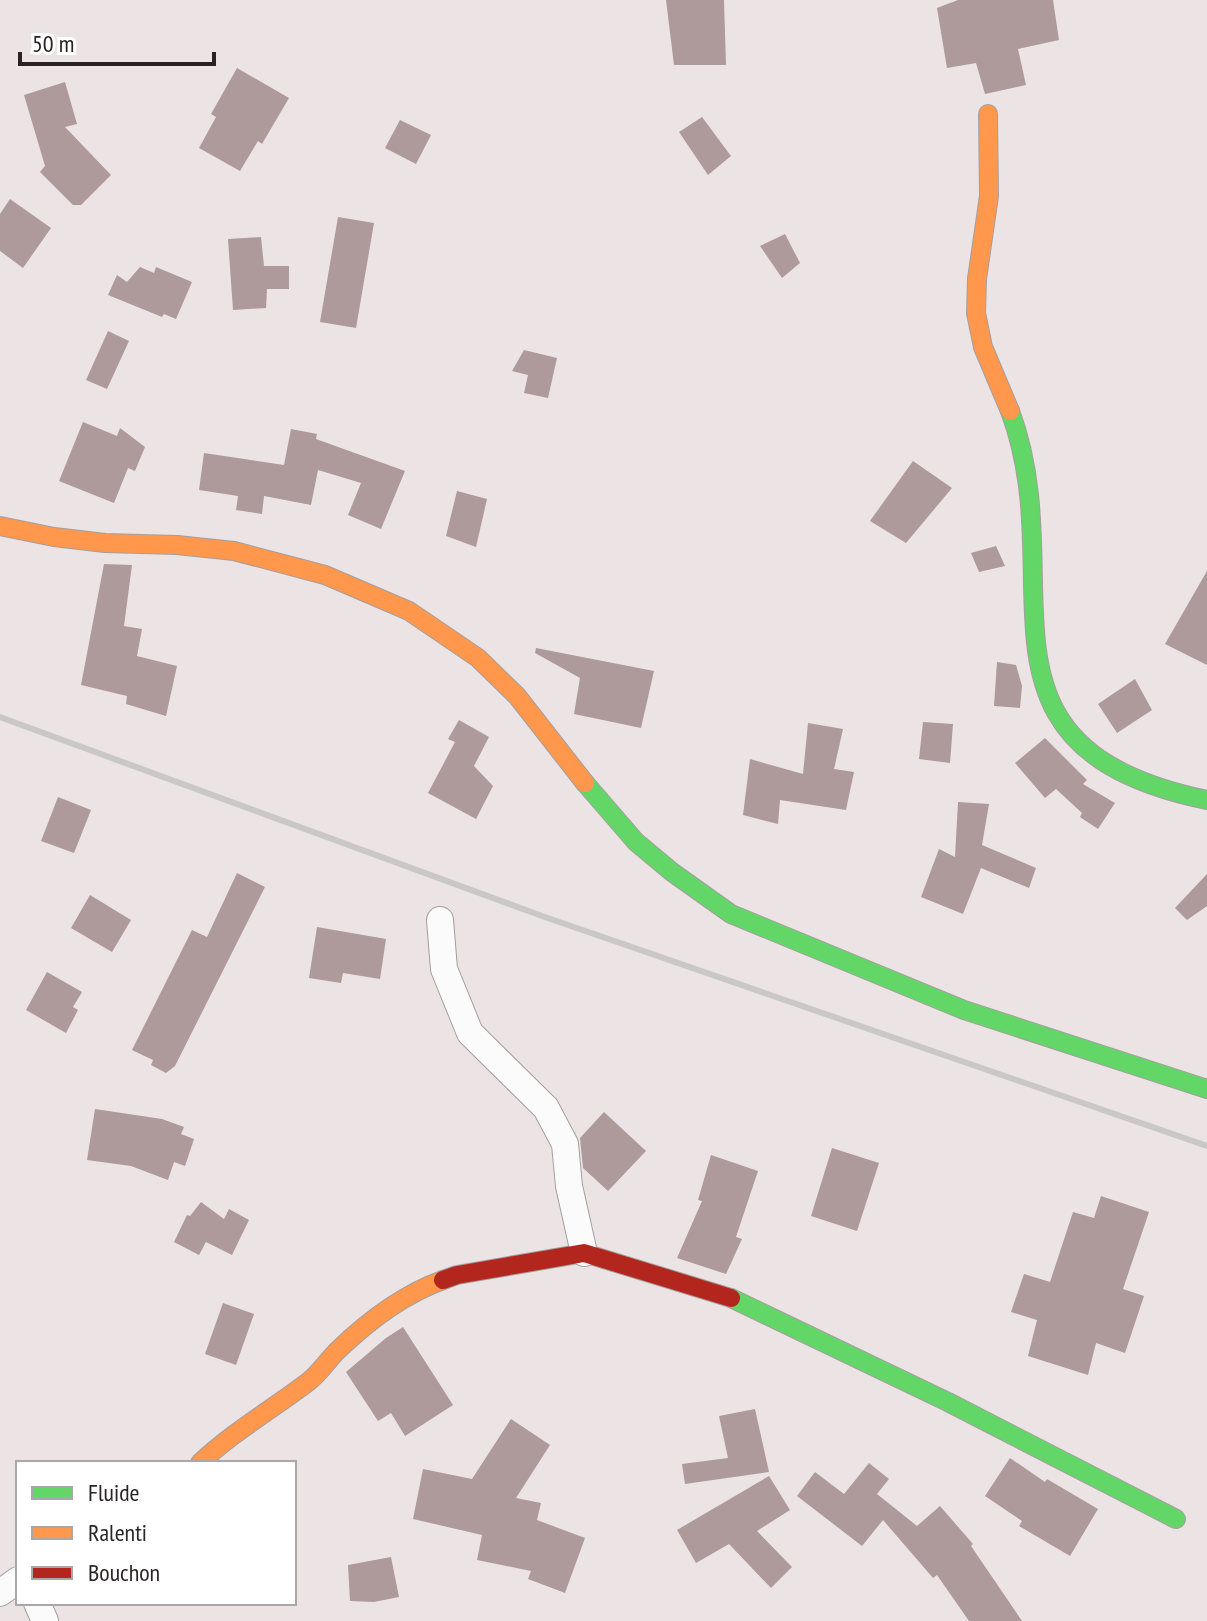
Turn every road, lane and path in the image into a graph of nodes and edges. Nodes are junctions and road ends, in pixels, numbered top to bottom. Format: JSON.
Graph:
{"nodes":[{"id":1,"x":988,"y":114,"type":"dead end"},
{"id":2,"x":0,"y":526,"type":"edge"},
{"id":3,"x":1207,"y":800,"type":"edge"},
{"id":4,"x":440,"y":920,"type":"dead end"},
{"id":5,"x":1207,"y":1089,"type":"edge"},
{"id":6,"x":584,"y":1253,"type":"junction"},
{"id":7,"x":202,"y":1461,"type":"edge"},
{"id":8,"x":1176,"y":1519,"type":"dead end"}],
"edges":[{"from":1,"to":3,"type":"street"},
{"from":2,"to":5,"type":"street"},
{"from":4,"to":6,"type":"street"},
{"from":6,"to":7,"type":"street"},
{"from":6,"to":8,"type":"street"}]}
